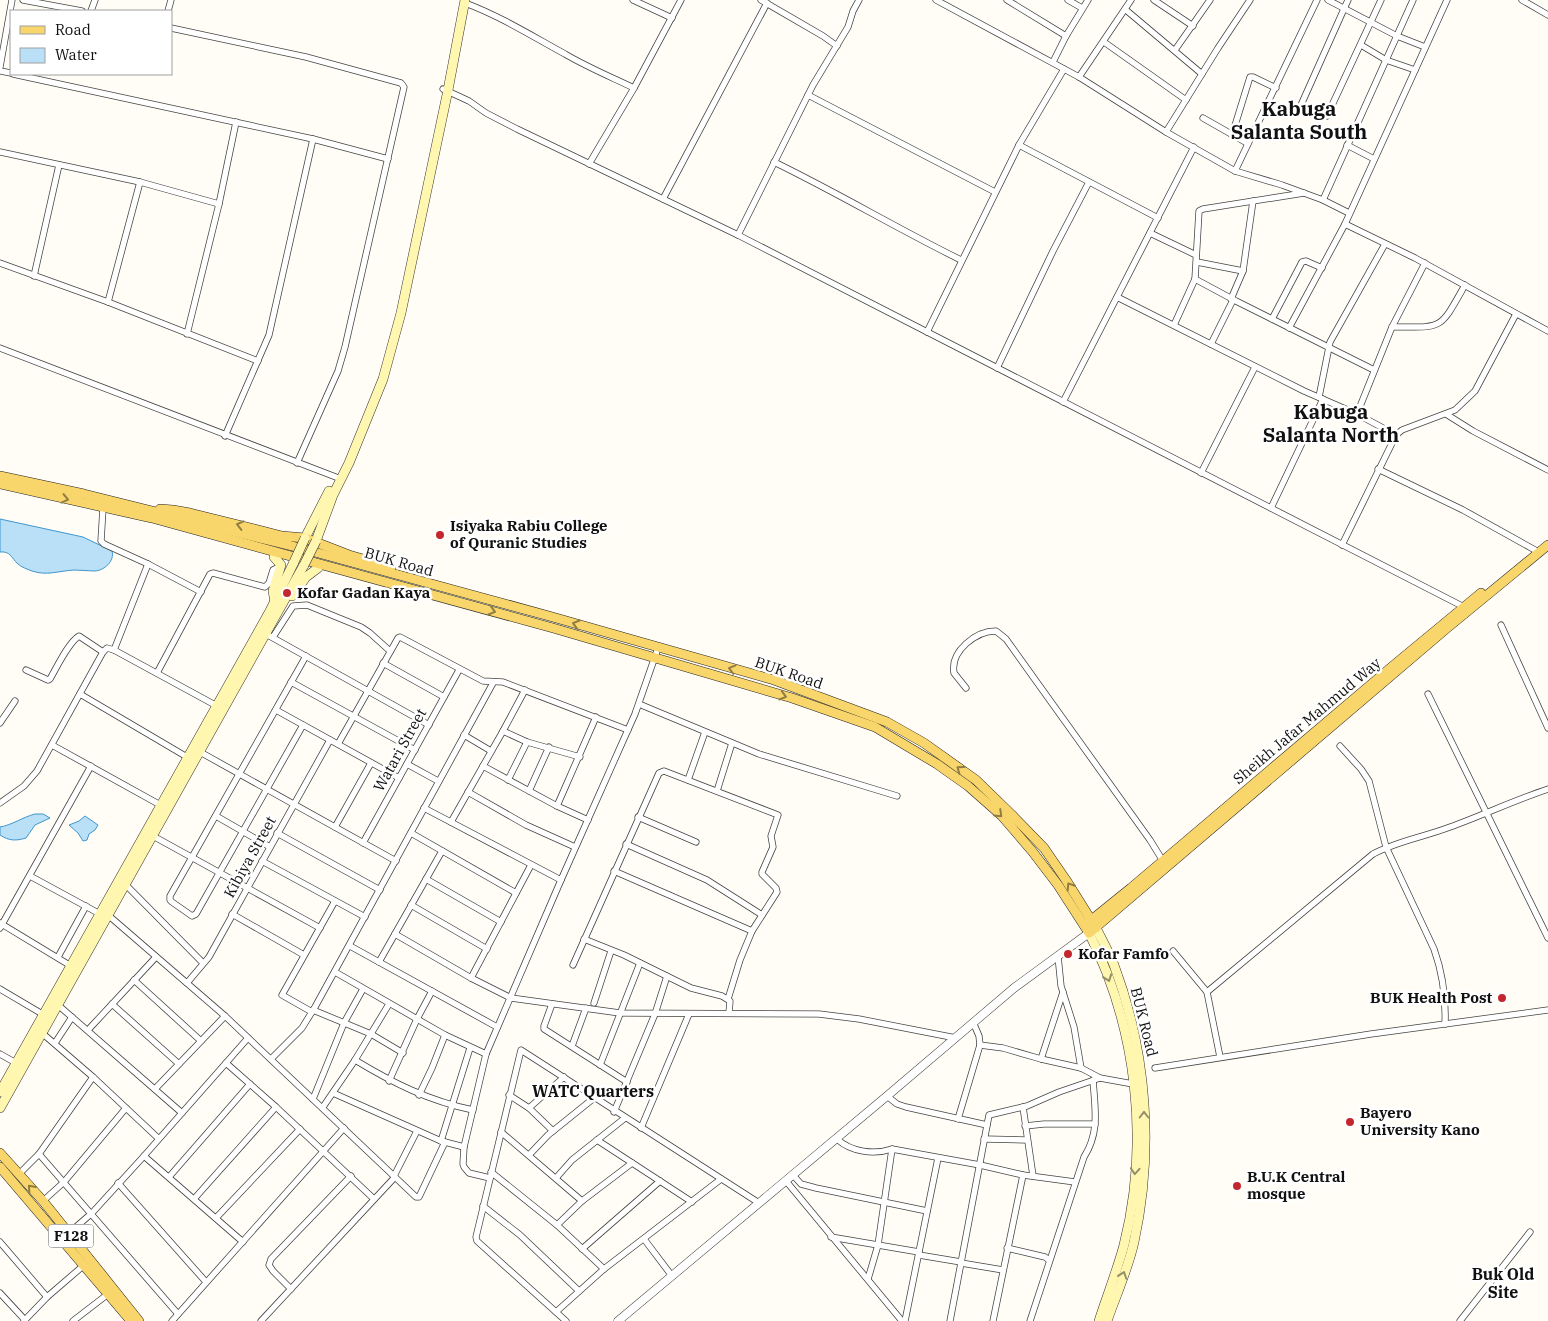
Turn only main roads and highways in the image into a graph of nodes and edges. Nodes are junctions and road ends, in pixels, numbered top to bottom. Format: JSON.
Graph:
{"nodes":[{"id":1,"x":463,"y":1,"type":"edge"},
{"id":2,"x":0,"y":476,"type":"edge"},
{"id":3,"x":339,"y":478,"type":"junction"},
{"id":4,"x":0,"y":484,"type":"edge"},
{"id":5,"x":151,"y":514,"type":"junction"},
{"id":6,"x":305,"y":538,"type":"junction"},
{"id":7,"x":1548,"y":538,"type":"edge"},
{"id":8,"x":316,"y":541,"type":"junction"},
{"id":9,"x":1548,"y":545,"type":"edge"},
{"id":10,"x":274,"y":557,"type":"junction"},
{"id":11,"x":294,"y":562,"type":"junction"},
{"id":12,"x":304,"y":565,"type":"junction"},
{"id":13,"x":318,"y":568,"type":"junction"},
{"id":14,"x":466,"y":594,"type":"junction"},
{"id":15,"x":279,"y":603,"type":"junction"},
{"id":16,"x":474,"y":606,"type":"junction"},
{"id":17,"x":165,"y":807,"type":"junction"},
{"id":18,"x":104,"y":915,"type":"junction"},
{"id":19,"x":1090,"y":926,"type":"junction"},
{"id":20,"x":0,"y":1092,"type":"edge"},
{"id":21,"x":0,"y":1108,"type":"edge"},
{"id":22,"x":0,"y":1153,"type":"edge"},
{"id":23,"x":0,"y":1167,"type":"edge"},
{"id":24,"x":131,"y":1321,"type":"edge"},
{"id":25,"x":140,"y":1321,"type":"edge"},
{"id":26,"x":1098,"y":1321,"type":"edge"},
{"id":27,"x":1107,"y":1321,"type":"edge"}],
"edges":[{"from":1,"to":3,"type":"main road"},
{"from":2,"to":5,"type":"main road","name":"BUK Road"},
{"from":3,"to":6,"type":"main road"},
{"from":3,"to":8,"type":"main road"},
{"from":4,"to":5,"type":"main road","name":"BUK Road","one_way":true},
{"from":6,"to":5,"type":"main road","one_way":true},
{"from":5,"to":10,"type":"main road"},
{"from":5,"to":14,"type":"main road","name":"BUK Road"},
{"from":5,"to":16,"type":"main road","name":"BUK Road"},
{"from":6,"to":8,"type":"main road"},
{"from":6,"to":11,"type":"main road","bridge":true},
{"from":7,"to":19,"type":"main road","name":"Sheikh Jafar Mahmud Way"},
{"from":8,"to":12,"type":"main road","bridge":true},
{"from":8,"to":14,"type":"main road"},
{"from":9,"to":19,"type":"main road","name":"Sheikh Jafar Mahmud Way"},
{"from":10,"to":11,"type":"main road"},
{"from":10,"to":15,"type":"main road"},
{"from":11,"to":12,"type":"main road"},
{"from":11,"to":15,"type":"main road"},
{"from":12,"to":13,"type":"main road"},
{"from":12,"to":15,"type":"main road"},
{"from":13,"to":15,"type":"main road"},
{"from":13,"to":16,"type":"main road"},
{"from":19,"to":14,"type":"main road","name":"BUK Road","one_way":true},
{"from":15,"to":17,"type":"main road"},
{"from":15,"to":17,"type":"main road"},
{"from":16,"to":19,"type":"main road","name":"BUK Road","one_way":true},
{"from":17,"to":18,"type":"main road"},
{"from":17,"to":18,"type":"main road"},
{"from":18,"to":20,"type":"main road"},
{"from":18,"to":21,"type":"main road"},
{"from":19,"to":26,"type":"main road","name":"BUK Road","one_way":true},
{"from":27,"to":19,"type":"main road","name":"BUK Road","one_way":true},
{"from":25,"to":22,"type":"main road","number":"F128","one_way":true},
{"from":23,"to":24,"type":"main road","number":"F128"}]}
